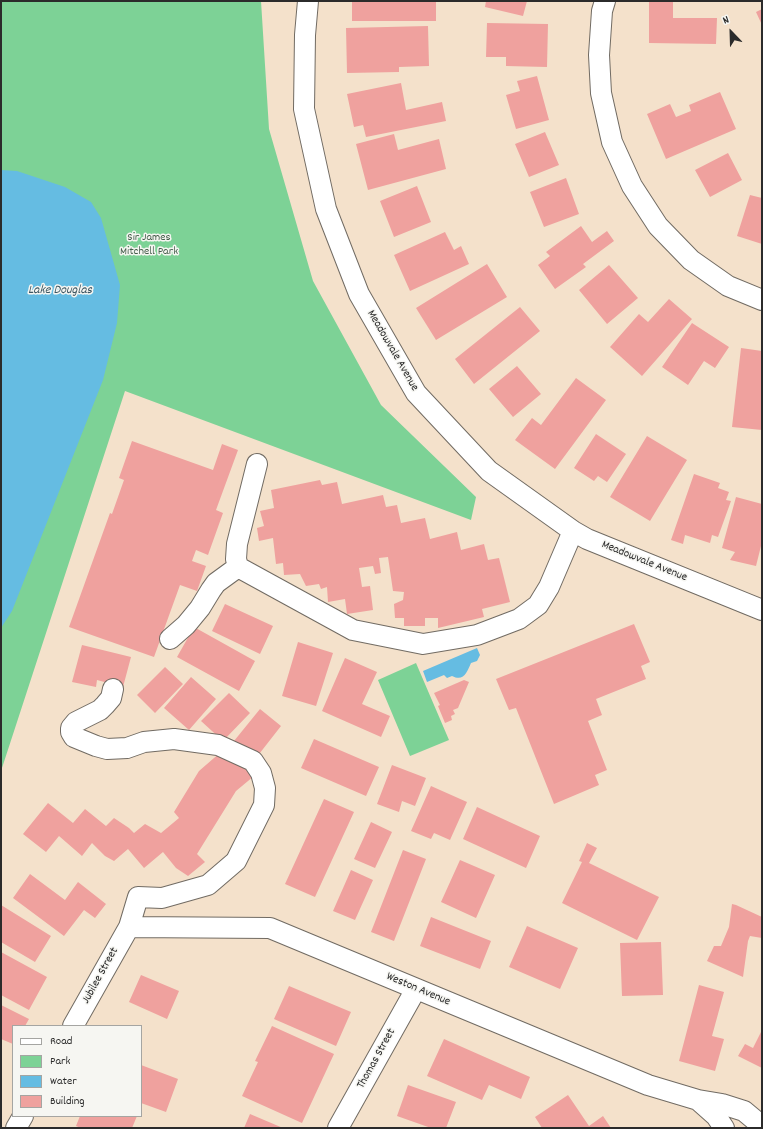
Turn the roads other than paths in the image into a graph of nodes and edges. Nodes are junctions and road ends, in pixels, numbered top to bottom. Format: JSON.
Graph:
{"nodes":[{"id":1,"x":308,"y":1,"type":"edge"},
{"id":2,"x":605,"y":1,"type":"edge"},
{"id":3,"x":762,"y":300,"type":"edge"},
{"id":4,"x":257,"y":464,"type":"dead end"},
{"id":5,"x":573,"y":532,"type":"junction"},
{"id":6,"x":238,"y":567,"type":"junction"},
{"id":7,"x":762,"y":610,"type":"edge"},
{"id":8,"x":170,"y":639,"type":"dead end"},
{"id":9,"x":113,"y":689,"type":"dead end"},
{"id":10,"x":129,"y":926,"type":"junction"},
{"id":11,"x":416,"y":989,"type":"junction"},
{"id":12,"x":74,"y":1025,"type":"edge"},
{"id":13,"x":698,"y":1100,"type":"junction"},
{"id":14,"x":22,"y":1117,"type":"edge"},
{"id":15,"x":16,"y":1128,"type":"edge"},
{"id":16,"x":338,"y":1128,"type":"edge"},
{"id":17,"x":724,"y":1128,"type":"edge"},
{"id":18,"x":762,"y":1128,"type":"edge"}],
"edges":[{"from":1,"to":5,"type":"street","name":"Meadowvale Avenue"},
{"from":2,"to":3,"type":"street"},
{"from":4,"to":6,"type":"street"},
{"from":5,"to":6,"type":"street"},
{"from":5,"to":7,"type":"street","name":"Meadowvale Avenue"},
{"from":6,"to":8,"type":"street"},
{"from":9,"to":10,"type":"street","name":"Jubilee Street"},
{"from":10,"to":11,"type":"street","name":"Weston Avenue"},
{"from":10,"to":12,"type":"street","name":"Jubilee Street"},
{"from":11,"to":13,"type":"street","name":"Weston Avenue"},
{"from":11,"to":16,"type":"street","name":"Thomas Street"},
{"from":13,"to":17,"type":"street","name":"Weston Avenue"},
{"from":13,"to":18,"type":"street","name":"Weston Avenue"},
{"from":14,"to":15,"type":"street"}]}
